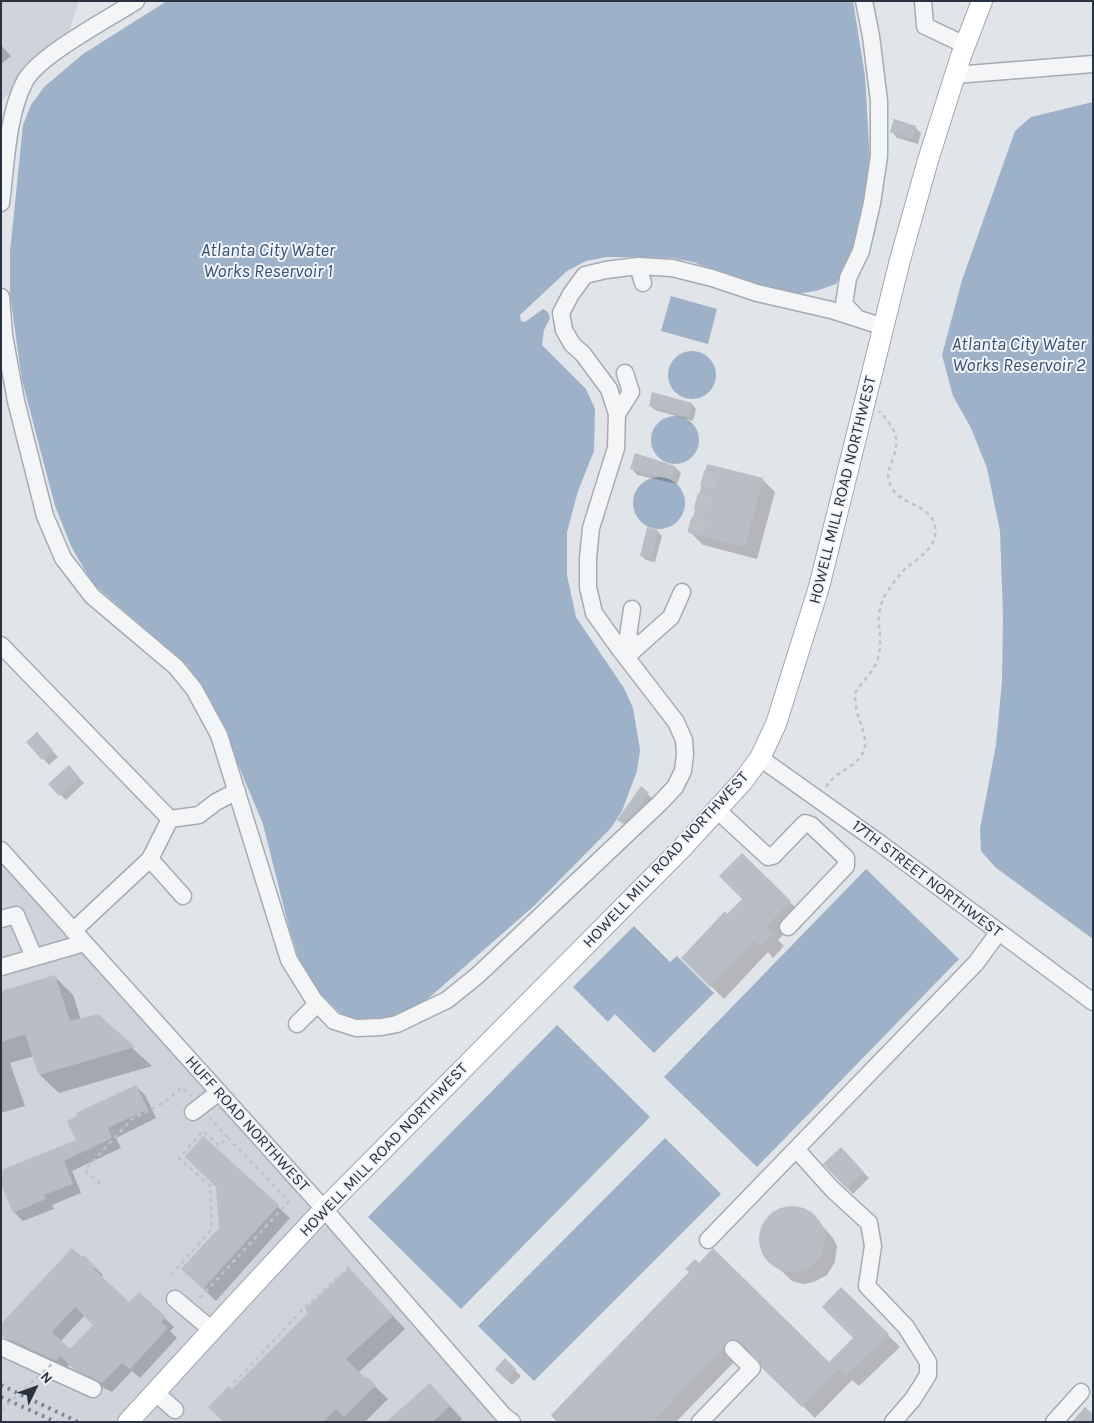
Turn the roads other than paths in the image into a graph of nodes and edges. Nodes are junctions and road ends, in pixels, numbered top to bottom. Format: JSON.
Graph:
{"nodes":[{"id":1,"x":136,"y":1,"type":"edge"},
{"id":2,"x":864,"y":1,"type":"edge"},
{"id":3,"x":923,"y":1,"type":"edge"},
{"id":4,"x":982,"y":1,"type":"edge"},
{"id":5,"x":965,"y":45,"type":"junction"},
{"id":6,"x":1093,"y":64,"type":"edge"},
{"id":7,"x":955,"y":75,"type":"junction"},
{"id":8,"x":1,"y":203,"type":"edge"},
{"id":9,"x":638,"y":266,"type":"junction"},
{"id":10,"x":643,"y":283,"type":"dead end"},
{"id":11,"x":1,"y":297,"type":"edge"},
{"id":12,"x":859,"y":319,"type":"junction"},
{"id":13,"x":884,"y":326,"type":"junction"},
{"id":14,"x":625,"y":373,"type":"dead end"},
{"id":15,"x":617,"y":414,"type":"junction"},
{"id":16,"x":682,"y":592,"type":"dead end"},
{"id":17,"x":632,"y":609,"type":"dead end"},
{"id":18,"x":1,"y":645,"type":"edge"},
{"id":19,"x":631,"y":652,"type":"junction"},
{"id":20,"x":760,"y":758,"type":"junction"},
{"id":21,"x":237,"y":790,"type":"junction"},
{"id":22,"x":716,"y":810,"type":"junction"},
{"id":23,"x":170,"y":820,"type":"junction"},
{"id":24,"x":1,"y":850,"type":"edge"},
{"id":25,"x":150,"y":860,"type":"junction"},
{"id":26,"x":183,"y":896,"type":"dead end"},
{"id":27,"x":1,"y":918,"type":"edge"},
{"id":28,"x":788,"y":927,"type":"dead end"},
{"id":29,"x":998,"y":933,"type":"junction"},
{"id":30,"x":78,"y":937,"type":"junction"},
{"id":31,"x":34,"y":957,"type":"junction"},
{"id":32,"x":1,"y":967,"type":"edge"},
{"id":33,"x":1093,"y":1002,"type":"edge"},
{"id":34,"x":317,"y":1004,"type":"junction"},
{"id":35,"x":297,"y":1024,"type":"dead end"},
{"id":36,"x":219,"y":1092,"type":"junction"},
{"id":37,"x":202,"y":1110,"type":"road end"},
{"id":38,"x":796,"y":1149,"type":"junction"},
{"id":39,"x":324,"y":1209,"type":"junction"},
{"id":40,"x":708,"y":1240,"type":"dead end"},
{"id":41,"x":175,"y":1300,"type":"dead end"},
{"id":42,"x":212,"y":1330,"type":"junction"},
{"id":43,"x":1,"y":1347,"type":"edge"},
{"id":44,"x":733,"y":1349,"type":"dead end"},
{"id":45,"x":93,"y":1389,"type":"dead end"},
{"id":46,"x":1081,"y":1392,"type":"dead end"},
{"id":47,"x":153,"y":1396,"type":"junction"},
{"id":48,"x":175,"y":1410,"type":"dead end"},
{"id":49,"x":128,"y":1422,"type":"edge"},
{"id":50,"x":512,"y":1422,"type":"edge"},
{"id":51,"x":700,"y":1422,"type":"edge"},
{"id":52,"x":893,"y":1422,"type":"edge"},
{"id":53,"x":1054,"y":1422,"type":"edge"}],
"edges":[{"from":1,"to":8,"type":"street"},
{"from":2,"to":12,"type":"street"},
{"from":3,"to":5,"type":"street"},
{"from":4,"to":5,"type":"main road","name":"HOWELL MILL ROAD NORTHWEST"},
{"from":5,"to":7,"type":"main road","name":"HOWELL MILL ROAD NORTHWEST"},
{"from":6,"to":7,"type":"street"},
{"from":7,"to":13,"type":"main road","name":"HOWELL MILL ROAD NORTHWEST"},
{"from":9,"to":10,"type":"street"},
{"from":9,"to":12,"type":"street"},
{"from":9,"to":15,"type":"street"},
{"from":11,"to":21,"type":"street"},
{"from":12,"to":13,"type":"street"},
{"from":13,"to":20,"type":"main road","name":"HOWELL MILL ROAD NORTHWEST"},
{"from":14,"to":15,"type":"street"},
{"from":15,"to":19,"type":"street"},
{"from":16,"to":19,"type":"street"},
{"from":17,"to":19,"type":"street"},
{"from":18,"to":23,"type":"street"},
{"from":19,"to":34,"type":"street"},
{"from":20,"to":22,"type":"main road","name":"HOWELL MILL ROAD NORTHWEST"},
{"from":20,"to":29,"type":"street","name":"17TH STREET NORTHWEST"},
{"from":21,"to":23,"type":"street"},
{"from":21,"to":34,"type":"street"},
{"from":22,"to":28,"type":"street"},
{"from":22,"to":39,"type":"main road","name":"HOWELL MILL ROAD NORTHWEST"},
{"from":23,"to":25,"type":"street"},
{"from":24,"to":30,"type":"street","name":"HUFF ROAD NORTHWEST"},
{"from":25,"to":26,"type":"street"},
{"from":25,"to":30,"type":"street"},
{"from":27,"to":31,"type":"street"},
{"from":29,"to":33,"type":"street","name":"17TH STREET NORTHWEST"},
{"from":29,"to":38,"type":"street"},
{"from":30,"to":31,"type":"street"},
{"from":30,"to":36,"type":"street","name":"HUFF ROAD NORTHWEST"},
{"from":31,"to":32,"type":"street"},
{"from":34,"to":35,"type":"street"},
{"from":36,"to":37,"type":"street"},
{"from":36,"to":39,"type":"street","name":"HUFF ROAD NORTHWEST"},
{"from":38,"to":40,"type":"street"},
{"from":38,"to":52,"type":"street"},
{"from":39,"to":42,"type":"main road","name":"HOWELL MILL ROAD NORTHWEST"},
{"from":39,"to":50,"type":"street","name":"HUFF ROAD NORTHWEST"},
{"from":41,"to":42,"type":"street"},
{"from":42,"to":47,"type":"main road","name":"HOWELL MILL ROAD NORTHWEST"},
{"from":43,"to":45,"type":"street"},
{"from":44,"to":51,"type":"street"},
{"from":46,"to":53,"type":"street"},
{"from":47,"to":48,"type":"street"},
{"from":47,"to":49,"type":"main road","name":"HOWELL MILL ROAD NORTHWEST"}]}
